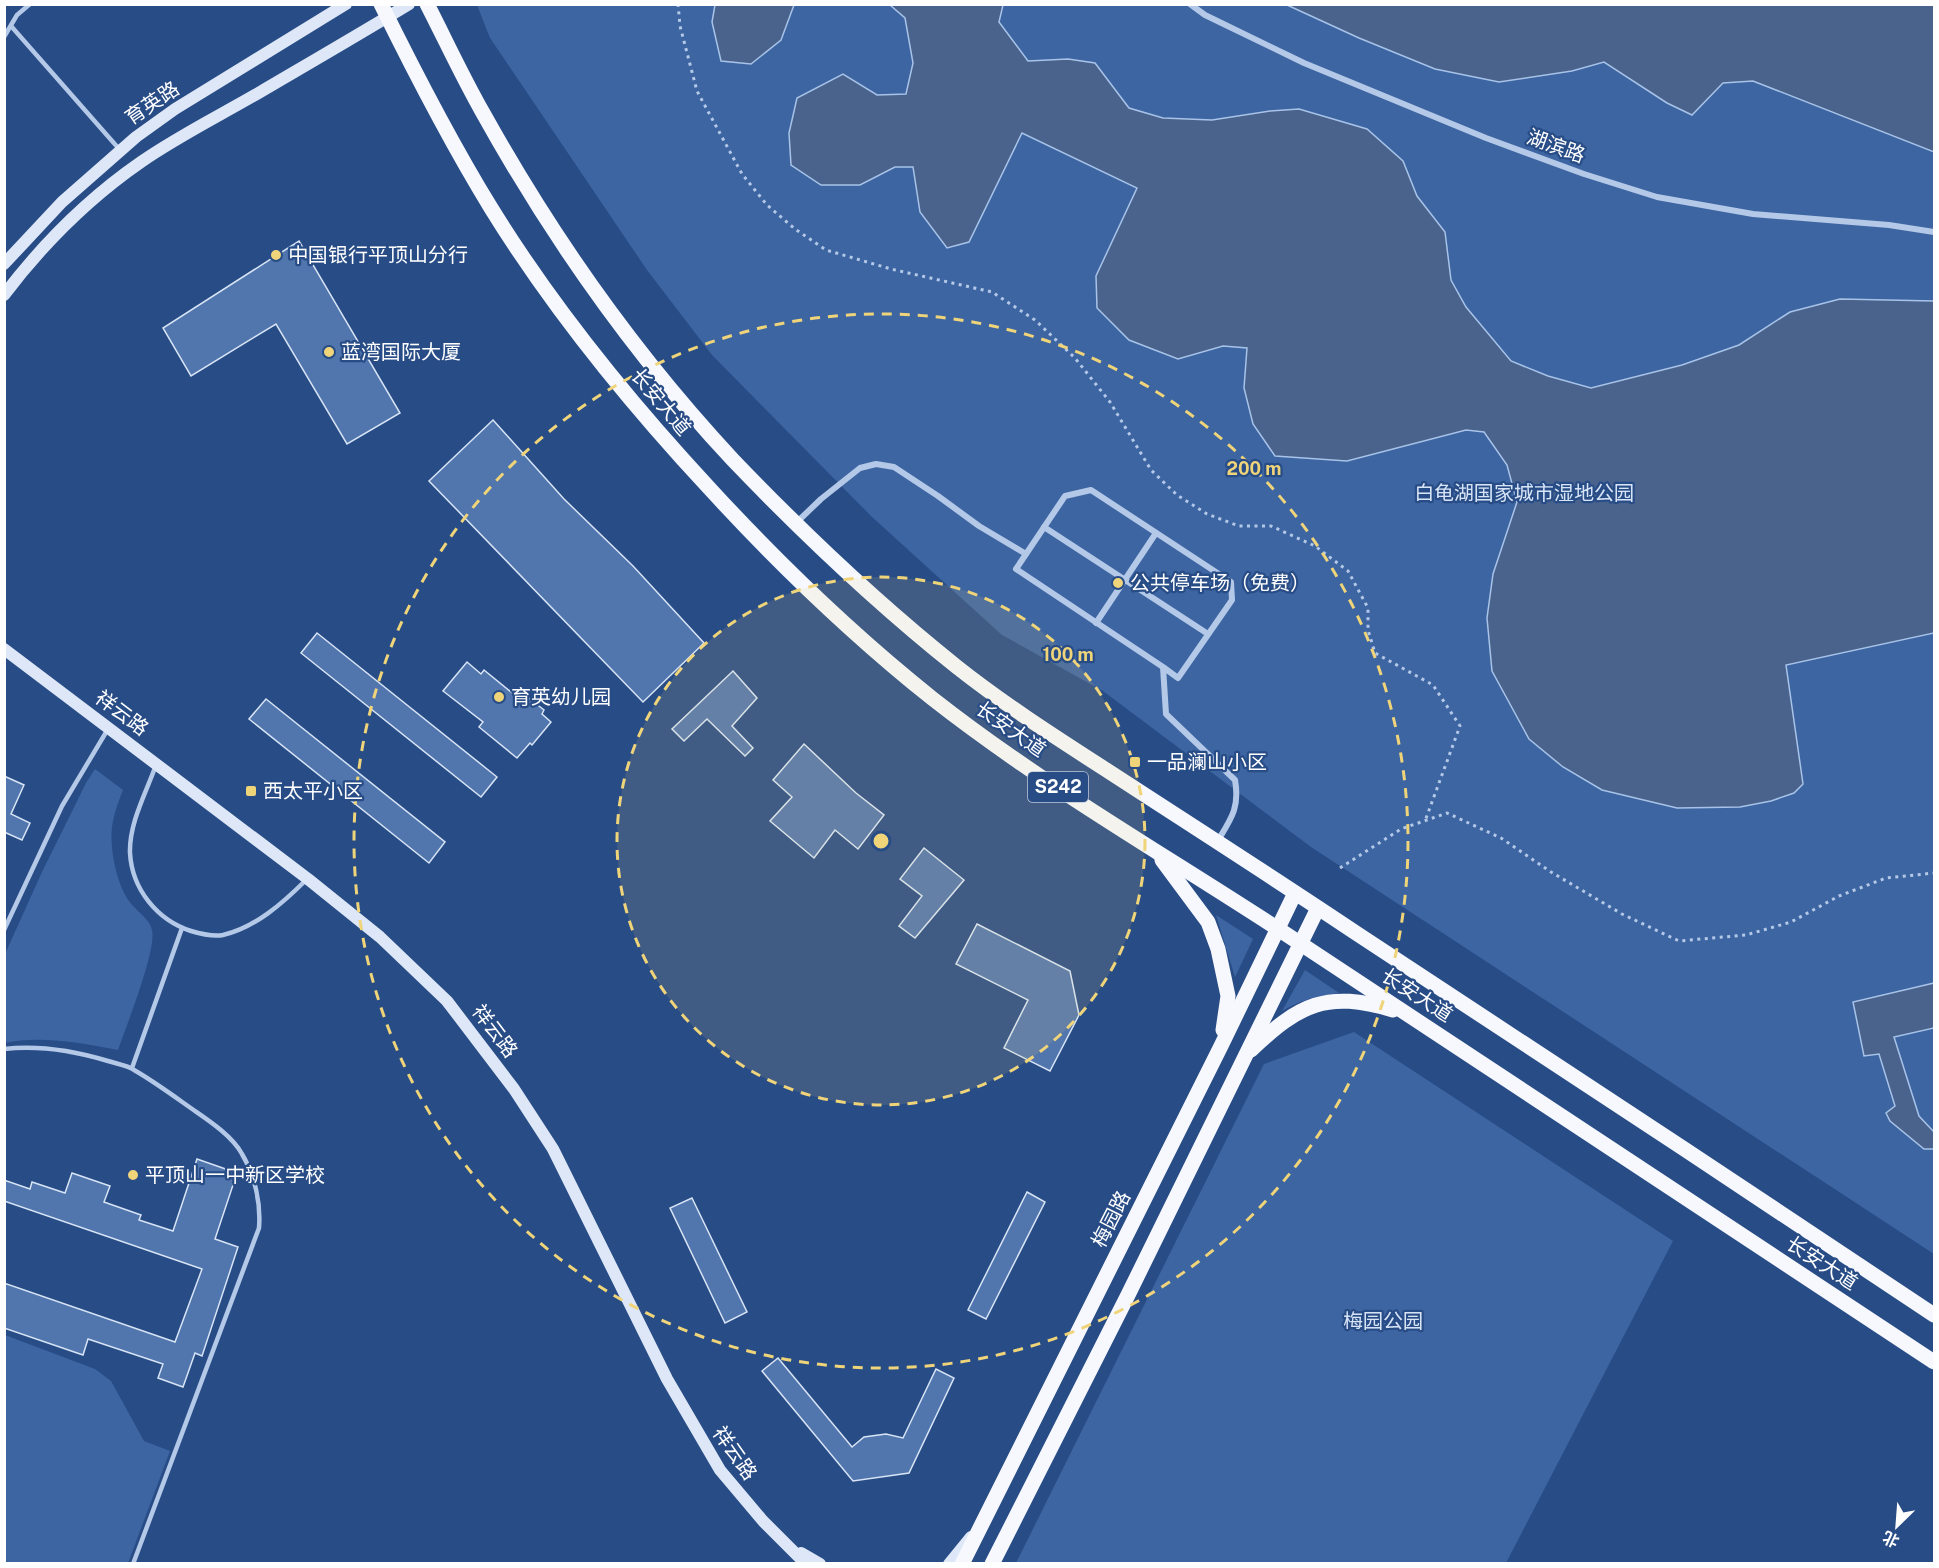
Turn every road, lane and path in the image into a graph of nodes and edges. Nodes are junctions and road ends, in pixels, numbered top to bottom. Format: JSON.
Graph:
{"nodes":[{"id":1,"x":30,"y":4,"type":"edge"},
{"id":2,"x":346,"y":4,"type":"edge"},
{"id":3,"x":409,"y":4,"type":"edge"},
{"id":4,"x":427,"y":4,"type":"edge"},
{"id":5,"x":678,"y":4,"type":"edge"},
{"id":6,"x":1190,"y":4,"type":"edge"},
{"id":7,"x":384,"y":11,"type":"edge"},
{"id":8,"x":11,"y":26,"type":"junction"},
{"id":9,"x":4,"y":37,"type":"edge"},
{"id":10,"x":120,"y":150,"type":"junction"},
{"id":11,"x":1935,"y":232,"type":"edge"},
{"id":12,"x":4,"y":264,"type":"edge"},
{"id":13,"x":4,"y":296,"type":"edge"},
{"id":14,"x":796,"y":523,"type":"junction"},
{"id":15,"x":1044,"y":527,"type":"junction"},
{"id":16,"x":1156,"y":533,"type":"junction"},
{"id":17,"x":1026,"y":554,"type":"junction"},
{"id":18,"x":1124,"y":580,"type":"junction"},
{"id":19,"x":1096,"y":623,"type":"junction"},
{"id":20,"x":1208,"y":634,"type":"junction"},
{"id":21,"x":4,"y":649,"type":"edge"},
{"id":22,"x":1163,"y":668,"type":"junction"},
{"id":23,"x":109,"y":727,"type":"junction"},
{"id":24,"x":157,"y":763,"type":"junction"},
{"id":25,"x":1425,"y":821,"type":"junction"},
{"id":26,"x":1217,"y":843,"type":"junction"},
{"id":27,"x":1157,"y":852,"type":"junction"},
{"id":28,"x":1340,"y":868,"type":"dead end"},
{"id":29,"x":1935,"y":873,"type":"edge"},
{"id":30,"x":308,"y":879,"type":"junction"},
{"id":31,"x":1295,"y":893,"type":"junction"},
{"id":32,"x":1318,"y":908,"type":"junction"},
{"id":33,"x":182,"y":928,"type":"junction"},
{"id":34,"x":1277,"y":928,"type":"junction"},
{"id":35,"x":4,"y":930,"type":"edge"},
{"id":36,"x":1300,"y":943,"type":"junction"},
{"id":37,"x":1408,"y":1015,"type":"junction"},
{"id":38,"x":1221,"y":1046,"type":"junction"},
{"id":39,"x":4,"y":1049,"type":"edge"},
{"id":40,"x":1245,"y":1056,"type":"junction"},
{"id":41,"x":132,"y":1068,"type":"junction"},
{"id":42,"x":1935,"y":1315,"type":"edge"},
{"id":43,"x":1935,"y":1362,"type":"edge"},
{"id":44,"x":982,"y":1524,"type":"junction"},
{"id":45,"x":789,"y":1548,"type":"junction"},
{"id":46,"x":133,"y":1563,"type":"edge"},
{"id":47,"x":797,"y":1563,"type":"edge"},
{"id":48,"x":806,"y":1563,"type":"edge"},
{"id":49,"x":820,"y":1563,"type":"edge"},
{"id":50,"x":949,"y":1563,"type":"edge"},
{"id":51,"x":962,"y":1563,"type":"edge"},
{"id":52,"x":994,"y":1563,"type":"edge"}],
"edges":[{"from":1,"to":8,"type":"lane"},
{"from":2,"to":10,"type":"main road","name":"育英路"},
{"from":3,"to":7,"type":"main road"},
{"from":4,"to":14,"type":"main road","name":"长安大道","number":"S242"},
{"from":5,"to":25,"type":"path"},
{"from":6,"to":11,"type":"street","name":"湖滨路"},
{"from":7,"to":13,"type":"main road"},
{"from":7,"to":27,"type":"main road","name":"长安大道","number":"S242"},
{"from":8,"to":9,"type":"lane"},
{"from":8,"to":10,"type":"lane"},
{"from":10,"to":12,"type":"main road","name":"育英路"},
{"from":14,"to":17,"type":"street"},
{"from":14,"to":26,"type":"main road","name":"长安大道","number":"S242"},
{"from":15,"to":16,"type":"street"},
{"from":15,"to":17,"type":"street"},
{"from":15,"to":18,"type":"street"},
{"from":16,"to":18,"type":"street"},
{"from":16,"to":20,"type":"street"},
{"from":17,"to":19,"type":"street"},
{"from":18,"to":19,"type":"street"},
{"from":18,"to":20,"type":"street"},
{"from":19,"to":22,"type":"street"},
{"from":20,"to":22,"type":"street"},
{"from":21,"to":23,"type":"main road","name":"祥云路"},
{"from":22,"to":26,"type":"street"},
{"from":23,"to":24,"type":"main road","name":"祥云路"},
{"from":23,"to":35,"type":"lane"},
{"from":24,"to":30,"type":"main road","name":"祥云路"},
{"from":24,"to":33,"type":"lane"},
{"from":25,"to":28,"type":"path"},
{"from":25,"to":29,"type":"path"},
{"from":26,"to":31,"type":"main road","name":"长安大道","number":"S242"},
{"from":27,"to":34,"type":"main road","name":"长安大道","number":"S242"},
{"from":27,"to":38,"type":"main road"},
{"from":30,"to":33,"type":"lane"},
{"from":30,"to":45,"type":"main road","name":"祥云路"},
{"from":31,"to":32,"type":"main road","name":"长安大道","number":"S242"},
{"from":31,"to":34,"type":"main road","name":"梅园路"},
{"from":32,"to":36,"type":"main road"},
{"from":32,"to":42,"type":"main road","name":"长安大道","number":"S242"},
{"from":33,"to":41,"type":"lane"},
{"from":34,"to":36,"type":"main road","name":"长安大道","number":"S242"},
{"from":34,"to":38,"type":"main road","name":"梅园路"},
{"from":36,"to":37,"type":"main road","name":"长安大道","number":"S242"},
{"from":36,"to":40,"type":"main road"},
{"from":37,"to":40,"type":"main road"},
{"from":37,"to":43,"type":"main road","name":"长安大道","number":"S242"},
{"from":38,"to":44,"type":"main road","name":"梅园路"},
{"from":39,"to":41,"type":"lane"},
{"from":40,"to":52,"type":"main road"},
{"from":41,"to":46,"type":"lane"},
{"from":44,"to":50,"type":"main road"},
{"from":44,"to":51,"type":"main road","name":"梅园路"},
{"from":45,"to":47,"type":"main road"},
{"from":45,"to":48,"type":"main road","name":"祥云路"},
{"from":45,"to":49,"type":"main road"}]}
